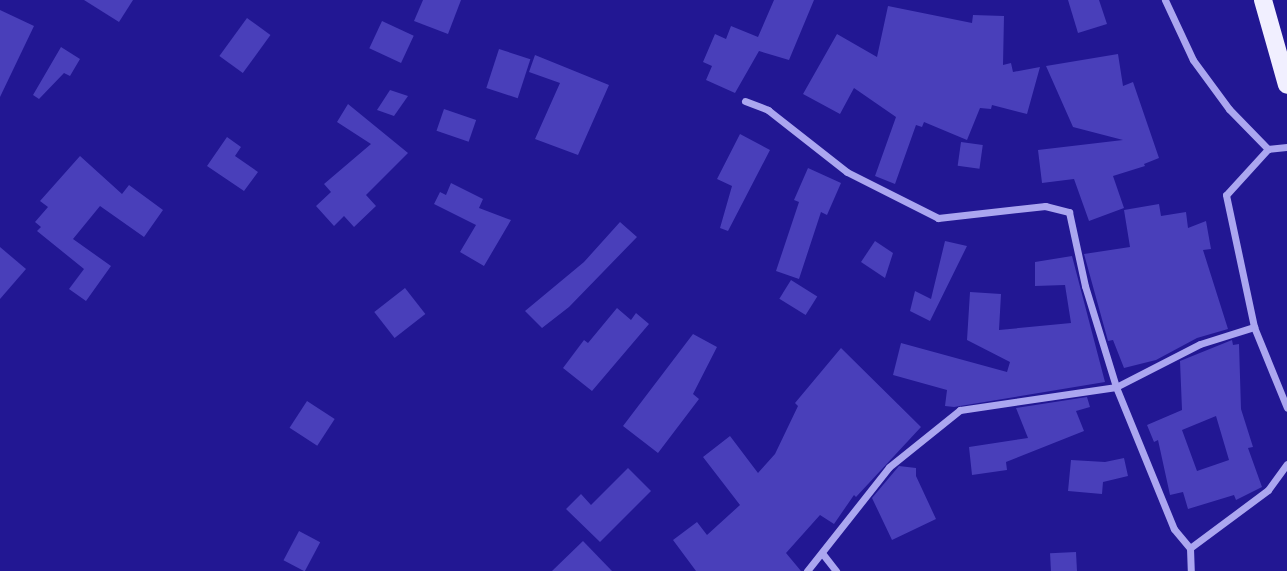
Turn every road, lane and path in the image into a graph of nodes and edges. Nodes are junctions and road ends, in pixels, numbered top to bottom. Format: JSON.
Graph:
{"nodes":[{"id":1,"x":1165,"y":0,"type":"edge"},
{"id":2,"x":1264,"y":0,"type":"edge"},
{"id":3,"x":1287,"y":85,"type":"edge"},
{"id":4,"x":745,"y":102,"type":"dead end"},
{"id":5,"x":1287,"y":147,"type":"edge"},
{"id":6,"x":1268,"y":149,"type":"junction"},
{"id":7,"x":1254,"y":327,"type":"junction"},
{"id":8,"x":1116,"y":387,"type":"junction"},
{"id":9,"x":1287,"y":408,"type":"edge"},
{"id":10,"x":1287,"y":464,"type":"edge"},
{"id":11,"x":1189,"y":548,"type":"junction"},
{"id":12,"x":822,"y":553,"type":"junction"},
{"id":13,"x":807,"y":571,"type":"edge"},
{"id":14,"x":836,"y":571,"type":"edge"},
{"id":15,"x":1191,"y":571,"type":"edge"}],
"edges":[{"from":1,"to":6,"type":"street"},
{"from":2,"to":3,"type":"main road"},
{"from":4,"to":8,"type":"street"},
{"from":5,"to":6,"type":"street"},
{"from":6,"to":7,"type":"street"},
{"from":7,"to":8,"type":"street"},
{"from":7,"to":9,"type":"street"},
{"from":8,"to":11,"type":"street"},
{"from":8,"to":12,"type":"street"},
{"from":10,"to":11,"type":"street"},
{"from":11,"to":15,"type":"street"},
{"from":12,"to":13,"type":"street"},
{"from":12,"to":14,"type":"street"}]}
